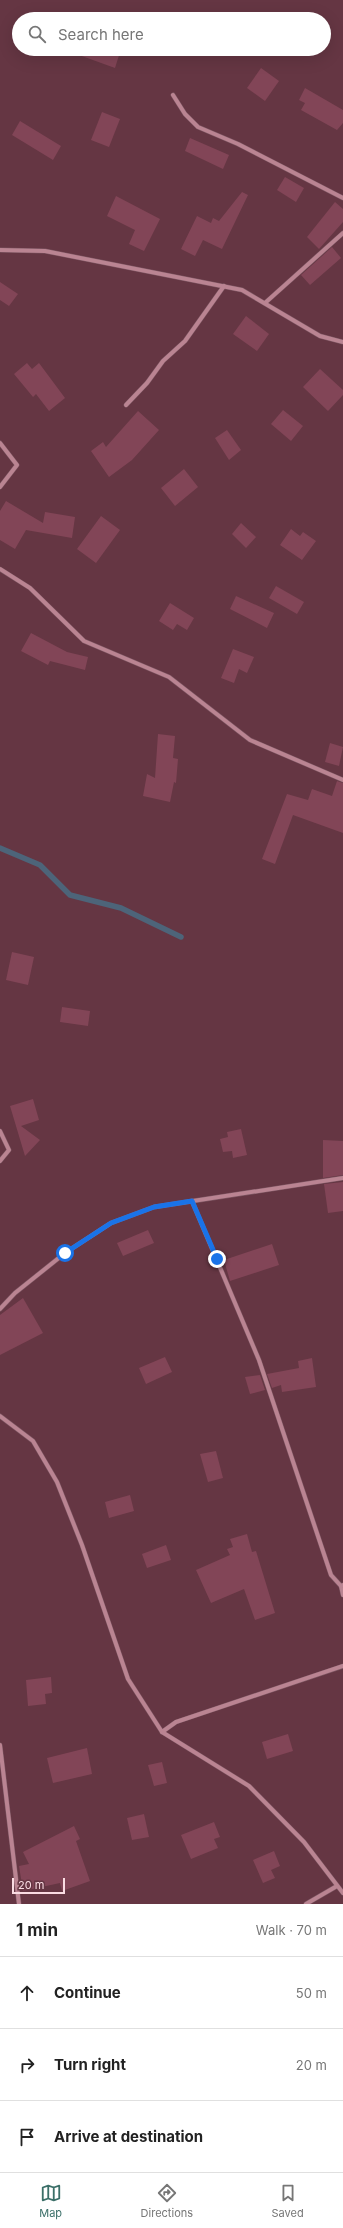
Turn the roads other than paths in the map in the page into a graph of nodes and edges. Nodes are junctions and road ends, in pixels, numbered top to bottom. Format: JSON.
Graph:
{"nodes":[{"id":1,"x":173,"y":95,"type":"dead end"},
{"id":2,"x":343,"y":198,"type":"edge"},
{"id":3,"x":343,"y":233,"type":"edge"},
{"id":4,"x":0,"y":250,"type":"edge"},
{"id":5,"x":224,"y":286,"type":"junction"},
{"id":6,"x":265,"y":303,"type":"junction"},
{"id":7,"x":343,"y":342,"type":"edge"},
{"id":8,"x":126,"y":405,"type":"dead end"},
{"id":9,"x":0,"y":444,"type":"edge"},
{"id":10,"x":0,"y":487,"type":"edge"},
{"id":11,"x":0,"y":569,"type":"edge"},
{"id":12,"x":343,"y":780,"type":"edge"},
{"id":13,"x":0,"y":1131,"type":"edge"},
{"id":14,"x":0,"y":1161,"type":"edge"},
{"id":15,"x":343,"y":1178,"type":"edge"},
{"id":16,"x":192,"y":1201,"type":"junction"},
{"id":17,"x":0,"y":1309,"type":"edge"},
{"id":18,"x":0,"y":1416,"type":"edge"},
{"id":19,"x":342,"y":1586,"type":"edge"},
{"id":20,"x":343,"y":1595,"type":"edge"},
{"id":21,"x":343,"y":1666,"type":"edge"},
{"id":22,"x":162,"y":1732,"type":"junction"},
{"id":23,"x":0,"y":1745,"type":"edge"},
{"id":24,"x":337,"y":1886,"type":"junction"},
{"id":25,"x":343,"y":1893,"type":"edge"},
{"id":26,"x":19,"y":1904,"type":"edge"},
{"id":27,"x":306,"y":1904,"type":"edge"}],
"edges":[{"from":1,"to":2,"type":"street"},
{"from":3,"to":6,"type":"street"},
{"from":4,"to":5,"type":"street"},
{"from":5,"to":6,"type":"street"},
{"from":5,"to":8,"type":"street"},
{"from":6,"to":7,"type":"street"},
{"from":9,"to":10,"type":"street"},
{"from":11,"to":12,"type":"street"},
{"from":13,"to":14,"type":"street"},
{"from":15,"to":16,"type":"street"},
{"from":16,"to":17,"type":"street"},
{"from":16,"to":19,"type":"street"},
{"from":18,"to":22,"type":"street"},
{"from":19,"to":20,"type":"street"},
{"from":21,"to":22,"type":"street"},
{"from":22,"to":24,"type":"street"},
{"from":23,"to":26,"type":"street"},
{"from":24,"to":25,"type":"street"},
{"from":24,"to":27,"type":"street"}]}
